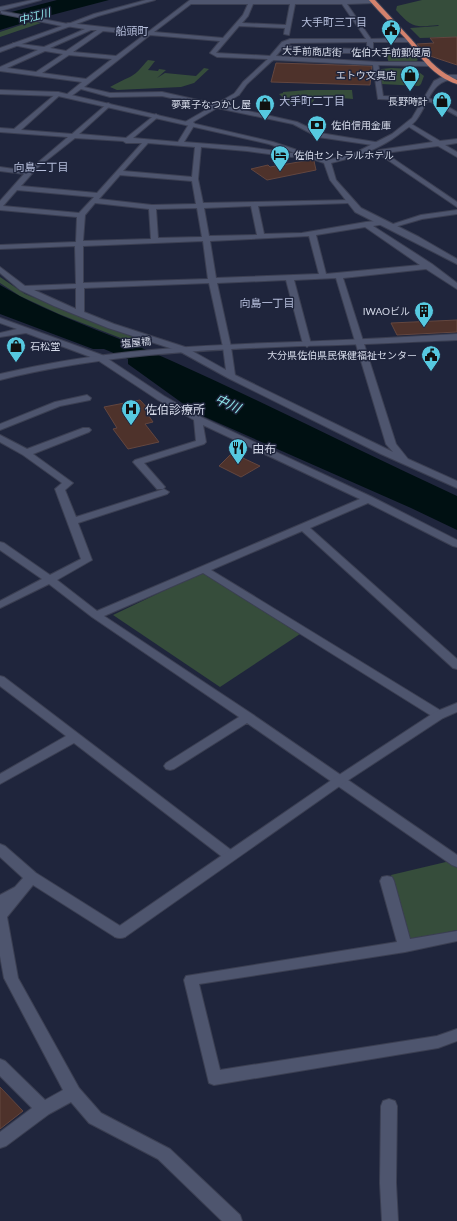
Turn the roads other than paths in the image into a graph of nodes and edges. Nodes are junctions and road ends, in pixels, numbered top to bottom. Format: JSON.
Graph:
{"nodes":[{"id":1,"x":38,"y":0,"type":"edge"},
{"id":2,"x":152,"y":0,"type":"edge"},
{"id":3,"x":190,"y":1,"type":"edge"},
{"id":4,"x":253,"y":1,"type":"edge"},
{"id":5,"x":373,"y":1,"type":"edge"},
{"id":6,"x":327,"y":2,"type":"edge"},
{"id":7,"x":293,"y":3,"type":"junction"},
{"id":8,"x":344,"y":3,"type":"junction"},
{"id":9,"x":1,"y":11,"type":"edge"},
{"id":10,"x":238,"y":24,"type":"junction"},
{"id":11,"x":68,"y":25,"type":"junction"},
{"id":12,"x":288,"y":27,"type":"junction"},
{"id":13,"x":90,"y":28,"type":"junction"},
{"id":14,"x":101,"y":30,"type":"junction"},
{"id":15,"x":148,"y":34,"type":"junction"},
{"id":16,"x":223,"y":40,"type":"junction"},
{"id":17,"x":410,"y":40,"type":"junction"},
{"id":18,"x":290,"y":41,"type":"junction"},
{"id":19,"x":370,"y":42,"type":"junction"},
{"id":20,"x":15,"y":44,"type":"junction"},
{"id":21,"x":281,"y":48,"type":"junction"},
{"id":22,"x":42,"y":49,"type":"junction"},
{"id":23,"x":0,"y":50,"type":"edge"},
{"id":24,"x":356,"y":51,"type":"junction"},
{"id":25,"x":67,"y":53,"type":"junction"},
{"id":26,"x":116,"y":58,"type":"junction"},
{"id":27,"x":271,"y":59,"type":"junction"},
{"id":28,"x":0,"y":60,"type":"edge"},
{"id":29,"x":14,"y":62,"type":"junction"},
{"id":30,"x":376,"y":63,"type":"junction"},
{"id":31,"x":428,"y":64,"type":"junction"},
{"id":32,"x":0,"y":69,"type":"edge"},
{"id":33,"x":37,"y":74,"type":"junction"},
{"id":34,"x":446,"y":77,"type":"junction"},
{"id":35,"x":457,"y":77,"type":"edge"},
{"id":36,"x":87,"y":81,"type":"junction"},
{"id":37,"x":457,"y":82,"type":"edge"},
{"id":38,"x":79,"y":87,"type":"junction"},
{"id":39,"x":0,"y":92,"type":"edge"},
{"id":40,"x":56,"y":96,"type":"junction"},
{"id":41,"x":68,"y":96,"type":"junction"},
{"id":42,"x":0,"y":97,"type":"edge"},
{"id":43,"x":426,"y":99,"type":"junction"},
{"id":44,"x":439,"y":104,"type":"joint"},
{"id":45,"x":108,"y":105,"type":"junction"},
{"id":46,"x":217,"y":106,"type":"junction"},
{"id":47,"x":457,"y":114,"type":"edge"},
{"id":48,"x":156,"y":116,"type":"junction"},
{"id":49,"x":189,"y":123,"type":"junction"},
{"id":50,"x":408,"y":124,"type":"junction"},
{"id":51,"x":4,"y":130,"type":"edge"},
{"id":52,"x":15,"y":132,"type":"junction"},
{"id":53,"x":73,"y":136,"type":"junction"},
{"id":54,"x":0,"y":137,"type":"edge"},
{"id":55,"x":126,"y":141,"type":"junction"},
{"id":56,"x":457,"y":141,"type":"edge"},
{"id":57,"x":146,"y":142,"type":"junction"},
{"id":58,"x":180,"y":144,"type":"junction"},
{"id":59,"x":379,"y":144,"type":"junction"},
{"id":60,"x":439,"y":144,"type":"junction"},
{"id":61,"x":198,"y":145,"type":"junction"},
{"id":62,"x":369,"y":148,"type":"junction"},
{"id":63,"x":300,"y":152,"type":"junction"},
{"id":64,"x":381,"y":153,"type":"junction"},
{"id":65,"x":457,"y":155,"type":"edge"},
{"id":66,"x":327,"y":162,"type":"junction"},
{"id":67,"x":0,"y":169,"type":"edge"},
{"id":68,"x":29,"y":173,"type":"junction"},
{"id":69,"x":118,"y":173,"type":"junction"},
{"id":70,"x":195,"y":179,"type":"junction"},
{"id":71,"x":16,"y":188,"type":"junction"},
{"id":72,"x":96,"y":198,"type":"junction"},
{"id":73,"x":350,"y":201,"type":"junction"},
{"id":74,"x":254,"y":203,"type":"junction"},
{"id":75,"x":200,"y":205,"type":"junction"},
{"id":76,"x":457,"y":205,"type":"edge"},
{"id":77,"x":0,"y":206,"type":"edge"},
{"id":78,"x":152,"y":207,"type":"junction"},
{"id":79,"x":457,"y":212,"type":"edge"},
{"id":80,"x":81,"y":215,"type":"junction"},
{"id":81,"x":382,"y":222,"type":"junction"},
{"id":82,"x":366,"y":224,"type":"junction"},
{"id":83,"x":391,"y":226,"type":"junction"},
{"id":84,"x":312,"y":234,"type":"junction"},
{"id":85,"x":261,"y":237,"type":"junction"},
{"id":86,"x":206,"y":239,"type":"junction"},
{"id":87,"x":155,"y":241,"type":"junction"},
{"id":88,"x":79,"y":245,"type":"junction"},
{"id":89,"x":0,"y":247,"type":"edge"},
{"id":90,"x":457,"y":262,"type":"edge"},
{"id":91,"x":429,"y":266,"type":"junction"},
{"id":92,"x":0,"y":269,"type":"edge"},
{"id":93,"x":323,"y":276,"type":"junction"},
{"id":94,"x":339,"y":276,"type":"junction"},
{"id":95,"x":289,"y":277,"type":"junction"},
{"id":96,"x":212,"y":280,"type":"junction"},
{"id":97,"x":80,"y":286,"type":"junction"},
{"id":98,"x":457,"y":287,"type":"edge"},
{"id":99,"x":23,"y":288,"type":"junction"},
{"id":100,"x":80,"y":313,"type":"junction"},
{"id":101,"x":0,"y":320,"type":"edge"},
{"id":102,"x":26,"y":330,"type":"junction"},
{"id":103,"x":0,"y":335,"type":"edge"},
{"id":104,"x":457,"y":338,"type":"edge"},
{"id":105,"x":360,"y":342,"type":"junction"},
{"id":106,"x":307,"y":344,"type":"junction"},
{"id":107,"x":227,"y":347,"type":"junction"},
{"id":108,"x":182,"y":348,"type":"junction"},
{"id":109,"x":103,"y":356,"type":"junction"},
{"id":110,"x":231,"y":376,"type":"junction"},
{"id":111,"x":0,"y":377,"type":"edge"},
{"id":112,"x":87,"y":398,"type":"dead end"},
{"id":113,"x":198,"y":419,"type":"junction"},
{"id":114,"x":0,"y":427,"type":"edge"},
{"id":115,"x":86,"y":430,"type":"dead end"},
{"id":116,"x":0,"y":438,"type":"edge"},
{"id":117,"x":26,"y":453,"type":"junction"},
{"id":118,"x":404,"y":460,"type":"junction"},
{"id":119,"x":457,"y":485,"type":"edge"},
{"id":120,"x":368,"y":499,"type":"junction"},
{"id":121,"x":72,"y":522,"type":"junction"},
{"id":122,"x":303,"y":527,"type":"junction"},
{"id":123,"x":457,"y":544,"type":"edge"},
{"id":124,"x":0,"y":545,"type":"edge"},
{"id":125,"x":203,"y":569,"type":"junction"},
{"id":126,"x":49,"y":579,"type":"junction"},
{"id":127,"x":0,"y":605,"type":"edge"},
{"id":128,"x":96,"y":615,"type":"junction"},
{"id":129,"x":457,"y":665,"type":"edge"},
{"id":130,"x":0,"y":680,"type":"edge"},
{"id":131,"x":457,"y":707,"type":"edge"},
{"id":132,"x":438,"y":715,"type":"junction"},
{"id":133,"x":248,"y":717,"type":"junction"},
{"id":134,"x":74,"y":737,"type":"junction"},
{"id":135,"x":170,"y":766,"type":"dead end"},
{"id":136,"x":0,"y":780,"type":"edge"},
{"id":137,"x":340,"y":780,"type":"junction"},
{"id":138,"x":0,"y":850,"type":"edge"},
{"id":139,"x":230,"y":856,"type":"junction"},
{"id":140,"x":457,"y":862,"type":"edge"},
{"id":141,"x":31,"y":877,"type":"junction"},
{"id":142,"x":387,"y":881,"type":"dead end"},
{"id":143,"x":22,"y":888,"type":"junction"},
{"id":144,"x":0,"y":901,"type":"edge"},
{"id":145,"x":0,"y":916,"type":"edge"},
{"id":146,"x":457,"y":936,"type":"edge"},
{"id":147,"x":405,"y":946,"type":"junction"},
{"id":148,"x":457,"y":1036,"type":"edge"},
{"id":149,"x":0,"y":1066,"type":"edge"},
{"id":150,"x":73,"y":1093,"type":"junction"},
{"id":151,"x":389,"y":1106,"type":"dead end"},
{"id":152,"x":43,"y":1109,"type":"junction"},
{"id":153,"x":0,"y":1141,"type":"edge"},
{"id":154,"x":234,"y":1221,"type":"edge"},
{"id":155,"x":390,"y":1221,"type":"edge"}],
"edges":[{"from":1,"to":9,"type":"street"},
{"from":2,"to":11,"type":"street"},
{"from":3,"to":4,"type":"street"},
{"from":3,"to":15,"type":"street"},
{"from":4,"to":7,"type":"street"},
{"from":4,"to":10,"type":"street"},
{"from":5,"to":8,"type":"street"},
{"from":5,"to":17,"type":"highway"},
{"from":6,"to":7,"type":"street"},
{"from":6,"to":8,"type":"street"},
{"from":7,"to":12,"type":"street"},
{"from":8,"to":19,"type":"street"},
{"from":9,"to":11,"type":"street"},
{"from":10,"to":12,"type":"street"},
{"from":10,"to":16,"type":"street"},
{"from":11,"to":13,"type":"street"},
{"from":11,"to":20,"type":"street"},
{"from":12,"to":18,"type":"street"},
{"from":13,"to":14,"type":"street"},
{"from":13,"to":22,"type":"street"},
{"from":14,"to":15,"type":"street"},
{"from":14,"to":25,"type":"street"},
{"from":15,"to":16,"type":"street"},
{"from":15,"to":26,"type":"street"},
{"from":16,"to":27,"type":"street","name":"大手前商店街"},
{"from":17,"to":19,"type":"street"},
{"from":17,"to":31,"type":"highway"},
{"from":18,"to":19,"type":"street"},
{"from":18,"to":21,"type":"street"},
{"from":19,"to":24,"type":"street"},
{"from":19,"to":24,"type":"street"},
{"from":20,"to":22,"type":"street"},
{"from":20,"to":23,"type":"street"},
{"from":21,"to":24,"type":"street"},
{"from":21,"to":27,"type":"street"},
{"from":22,"to":25,"type":"street"},
{"from":22,"to":29,"type":"street"},
{"from":25,"to":26,"type":"street"},
{"from":25,"to":33,"type":"street"},
{"from":26,"to":36,"type":"street"},
{"from":27,"to":30,"type":"street","name":"大手前商店街"},
{"from":27,"to":46,"type":"street"},
{"from":28,"to":29,"type":"street"},
{"from":29,"to":32,"type":"street"},
{"from":30,"to":31,"type":"street","name":"大手前商店街"},
{"from":30,"to":43,"type":"street"},
{"from":31,"to":34,"type":"highway"},
{"from":32,"to":33,"type":"street"},
{"from":33,"to":36,"type":"street"},
{"from":34,"to":35,"type":"street"},
{"from":34,"to":37,"type":"highway"},
{"from":34,"to":43,"type":"street"},
{"from":36,"to":38,"type":"street"},
{"from":38,"to":41,"type":"street"},
{"from":38,"to":46,"type":"street"},
{"from":39,"to":40,"type":"street"},
{"from":40,"to":41,"type":"street"},
{"from":40,"to":42,"type":"street"},
{"from":40,"to":52,"type":"street"},
{"from":41,"to":45,"type":"street"},
{"from":43,"to":44,"type":"street"},
{"from":43,"to":50,"type":"street"},
{"from":44,"to":47,"type":"street"},
{"from":45,"to":48,"type":"street"},
{"from":45,"to":53,"type":"street"},
{"from":46,"to":49,"type":"street"},
{"from":46,"to":59,"type":"street"},
{"from":48,"to":49,"type":"street"},
{"from":48,"to":55,"type":"street"},
{"from":49,"to":58,"type":"street"},
{"from":49,"to":63,"type":"street"},
{"from":50,"to":59,"type":"street"},
{"from":50,"to":60,"type":"street"},
{"from":51,"to":52,"type":"street"},
{"from":51,"to":54,"type":"street"},
{"from":52,"to":53,"type":"street"},
{"from":53,"to":55,"type":"street"},
{"from":53,"to":68,"type":"street"},
{"from":55,"to":57,"type":"street"},
{"from":56,"to":60,"type":"street"},
{"from":57,"to":58,"type":"street"},
{"from":57,"to":69,"type":"street"},
{"from":58,"to":61,"type":"street"},
{"from":59,"to":62,"type":"street"},
{"from":60,"to":64,"type":"street"},
{"from":60,"to":65,"type":"street"},
{"from":61,"to":63,"type":"street"},
{"from":61,"to":70,"type":"street"},
{"from":62,"to":64,"type":"street"},
{"from":62,"to":66,"type":"street"},
{"from":63,"to":66,"type":"street"},
{"from":64,"to":76,"type":"street"},
{"from":66,"to":73,"type":"street"},
{"from":67,"to":68,"type":"street"},
{"from":68,"to":71,"type":"street"},
{"from":69,"to":70,"type":"street"},
{"from":69,"to":72,"type":"street"},
{"from":70,"to":75,"type":"street"},
{"from":71,"to":72,"type":"street"},
{"from":71,"to":77,"type":"street"},
{"from":72,"to":78,"type":"street"},
{"from":72,"to":80,"type":"street"},
{"from":73,"to":74,"type":"street"},
{"from":73,"to":81,"type":"street"},
{"from":74,"to":75,"type":"street"},
{"from":74,"to":85,"type":"street"},
{"from":75,"to":78,"type":"street"},
{"from":75,"to":86,"type":"street"},
{"from":77,"to":80,"type":"street"},
{"from":78,"to":87,"type":"street"},
{"from":79,"to":83,"type":"street"},
{"from":80,"to":88,"type":"street"},
{"from":81,"to":82,"type":"street"},
{"from":81,"to":83,"type":"street"},
{"from":82,"to":84,"type":"street"},
{"from":82,"to":91,"type":"street"},
{"from":83,"to":90,"type":"street"},
{"from":84,"to":85,"type":"street"},
{"from":84,"to":93,"type":"street"},
{"from":85,"to":86,"type":"street"},
{"from":86,"to":87,"type":"street"},
{"from":86,"to":96,"type":"street"},
{"from":87,"to":88,"type":"street"},
{"from":88,"to":89,"type":"street"},
{"from":88,"to":97,"type":"street"},
{"from":91,"to":94,"type":"street"},
{"from":91,"to":98,"type":"street"},
{"from":92,"to":99,"type":"street"},
{"from":93,"to":94,"type":"street"},
{"from":93,"to":95,"type":"street"},
{"from":94,"to":105,"type":"street"},
{"from":95,"to":96,"type":"street"},
{"from":95,"to":106,"type":"street"},
{"from":96,"to":97,"type":"street"},
{"from":96,"to":107,"type":"street"},
{"from":97,"to":99,"type":"street"},
{"from":97,"to":100,"type":"street"},
{"from":99,"to":100,"type":"street"},
{"from":100,"to":108,"type":"street"},
{"from":101,"to":102,"type":"street"},
{"from":102,"to":103,"type":"street"},
{"from":102,"to":109,"type":"street"},
{"from":104,"to":105,"type":"street","name":"塩屋橋"},
{"from":105,"to":106,"type":"street","name":"塩屋橋"},
{"from":105,"to":118,"type":"street"},
{"from":106,"to":107,"type":"street","name":"塩屋橋"},
{"from":107,"to":108,"type":"street","name":"塩屋橋"},
{"from":107,"to":110,"type":"street"},
{"from":108,"to":109,"type":"street","name":"塩屋橋"},
{"from":108,"to":110,"type":"street"},
{"from":109,"to":111,"type":"street","name":"塩屋橋"},
{"from":109,"to":113,"type":"street"},
{"from":110,"to":118,"type":"street"},
{"from":112,"to":114,"type":"street"},
{"from":113,"to":120,"type":"street"},
{"from":113,"to":121,"type":"street"},
{"from":115,"to":117,"type":"street"},
{"from":116,"to":117,"type":"street"},
{"from":117,"to":121,"type":"street"},
{"from":118,"to":119,"type":"street"},
{"from":120,"to":122,"type":"street"},
{"from":120,"to":123,"type":"street"},
{"from":121,"to":126,"type":"street"},
{"from":122,"to":125,"type":"street"},
{"from":122,"to":129,"type":"street"},
{"from":124,"to":126,"type":"street"},
{"from":125,"to":128,"type":"street"},
{"from":125,"to":132,"type":"street"},
{"from":126,"to":127,"type":"street"},
{"from":126,"to":128,"type":"street"},
{"from":128,"to":133,"type":"street"},
{"from":130,"to":134,"type":"street"},
{"from":131,"to":132,"type":"street"},
{"from":132,"to":137,"type":"street"},
{"from":133,"to":135,"type":"street"},
{"from":133,"to":137,"type":"street"},
{"from":134,"to":136,"type":"street"},
{"from":134,"to":139,"type":"street"},
{"from":137,"to":139,"type":"street"},
{"from":137,"to":140,"type":"street"},
{"from":138,"to":141,"type":"street"},
{"from":139,"to":141,"type":"street"},
{"from":141,"to":143,"type":"street"},
{"from":142,"to":147,"type":"street"},
{"from":143,"to":144,"type":"street"},
{"from":143,"to":145,"type":"street"},
{"from":145,"to":150,"type":"street"},
{"from":146,"to":147,"type":"street"},
{"from":147,"to":148,"type":"street"},
{"from":149,"to":152,"type":"street"},
{"from":150,"to":152,"type":"street"},
{"from":150,"to":154,"type":"street"},
{"from":151,"to":155,"type":"street"},
{"from":152,"to":153,"type":"street"}]}
